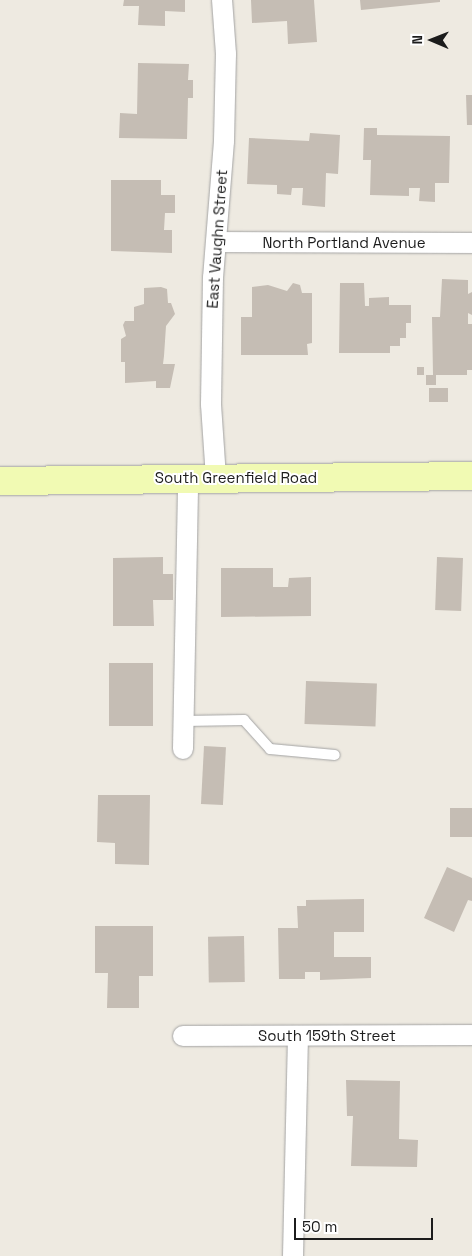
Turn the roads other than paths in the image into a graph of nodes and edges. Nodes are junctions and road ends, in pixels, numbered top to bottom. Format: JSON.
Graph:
{"nodes":[{"id":1,"x":222,"y":0,"type":"edge"},
{"id":2,"x":217,"y":242,"type":"junction"},
{"id":3,"x":472,"y":243,"type":"edge"},
{"id":4,"x":472,"y":476,"type":"edge"},
{"id":5,"x":216,"y":478,"type":"junction"},
{"id":6,"x":188,"y":479,"type":"junction"},
{"id":7,"x":0,"y":481,"type":"edge"},
{"id":8,"x":184,"y":721,"type":"junction"},
{"id":9,"x":183,"y":749,"type":"dead end"},
{"id":10,"x":335,"y":755,"type":"dead end"},
{"id":11,"x":472,"y":1035,"type":"edge"},
{"id":12,"x":183,"y":1036,"type":"dead end"},
{"id":13,"x":298,"y":1036,"type":"junction"},
{"id":14,"x":293,"y":1256,"type":"edge"}],
"edges":[{"from":1,"to":2,"type":"street","name":"East Vaughn Street"},
{"from":2,"to":3,"type":"street","name":"North Portland Avenue"},
{"from":2,"to":5,"type":"street","name":"East Vaughn Street"},
{"from":4,"to":5,"type":"main road","name":"South Greenfield Road"},
{"from":5,"to":6,"type":"main road","name":"South Greenfield Road"},
{"from":6,"to":7,"type":"main road","name":"South Greenfield Road"},
{"from":6,"to":8,"type":"street"},
{"from":8,"to":9,"type":"street"},
{"from":8,"to":10,"type":"lane"},
{"from":11,"to":13,"type":"street","name":"South 159th Street"},
{"from":12,"to":13,"type":"street","name":"South 159th Street"},
{"from":13,"to":14,"type":"street"}]}
